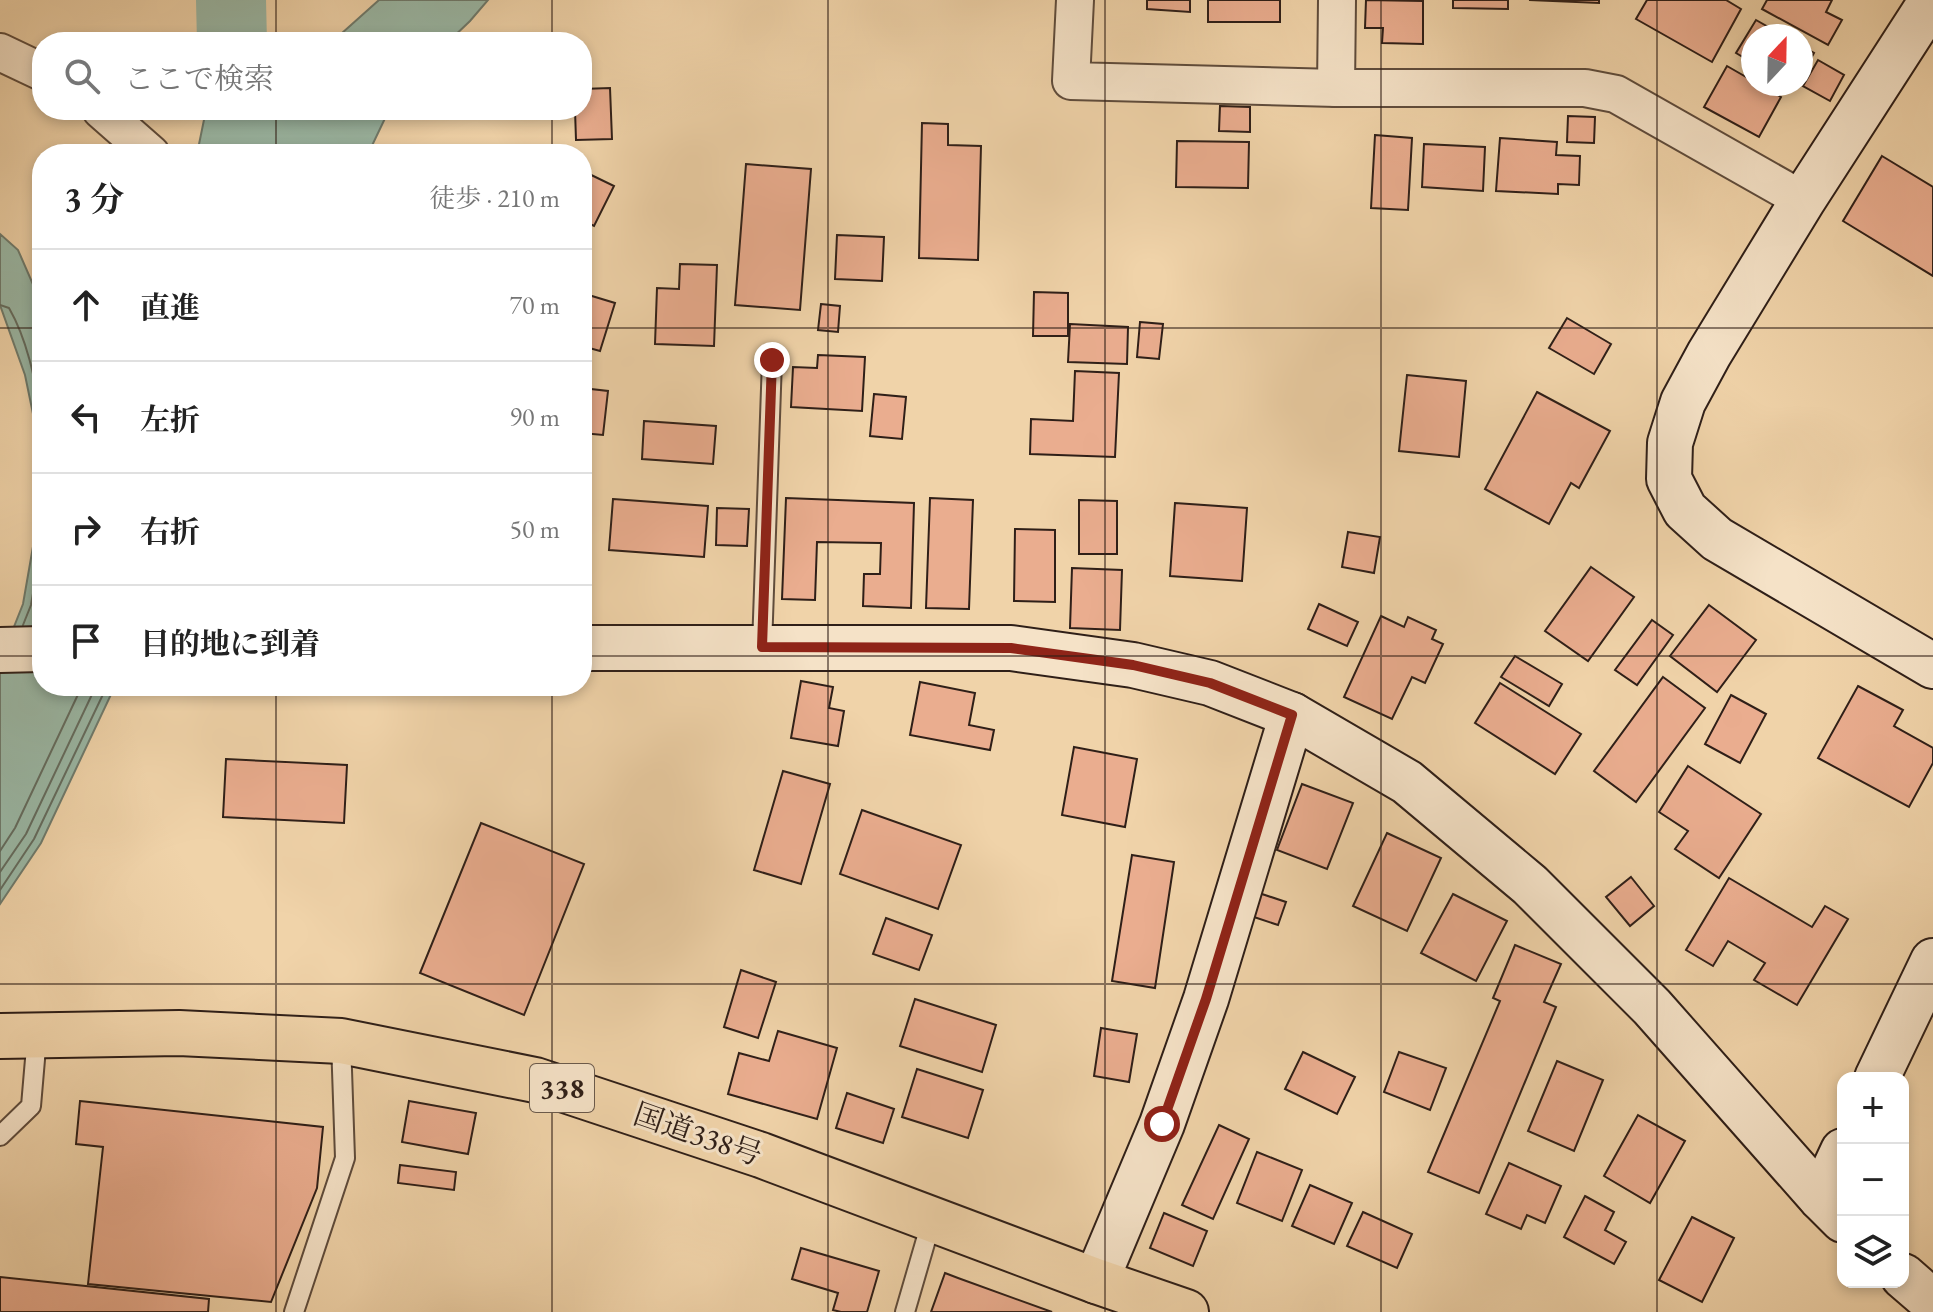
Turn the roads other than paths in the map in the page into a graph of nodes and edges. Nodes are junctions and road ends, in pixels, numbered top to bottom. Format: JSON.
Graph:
{"nodes":[{"id":1,"x":1075,"y":0,"type":"edge"},
{"id":2,"x":1337,"y":0,"type":"edge"},
{"id":3,"x":1932,"y":0,"type":"edge"},
{"id":4,"x":0,"y":52,"type":"edge"},
{"id":5,"x":32,"y":67,"type":"edge"},
{"id":6,"x":1336,"y":88,"type":"junction"},
{"id":7,"x":112,"y":120,"type":"edge"},
{"id":8,"x":140,"y":144,"type":"edge"},
{"id":9,"x":1803,"y":200,"type":"junction"},
{"id":10,"x":772,"y":360,"type":"dead end"},
{"id":11,"x":762,"y":647,"type":"junction"},
{"id":12,"x":592,"y":648,"type":"edge"},
{"id":13,"x":32,"y":649,"type":"edge"},
{"id":14,"x":0,"y":650,"type":"edge"},
{"id":15,"x":1933,"y":666,"type":"edge"},
{"id":16,"x":1292,"y":715,"type":"junction"},
{"id":17,"x":1933,"y":961,"type":"edge"},
{"id":18,"x":19,"y":1036,"type":"edge"},
{"id":19,"x":341,"y":1041,"type":"junction"},
{"id":20,"x":1880,"y":1072,"type":"edge"},
{"id":21,"x":0,"y":1136,"type":"edge"},
{"id":22,"x":1837,"y":1183,"type":"edge"},
{"id":23,"x":1832,"y":1209,"type":"edge"},
{"id":24,"x":932,"y":1219,"type":"junction"},
{"id":25,"x":1096,"y":1281,"type":"junction"},
{"id":26,"x":1909,"y":1281,"type":"edge"},
{"id":27,"x":1933,"y":1302,"type":"edge"},
{"id":28,"x":294,"y":1312,"type":"edge"},
{"id":29,"x":905,"y":1312,"type":"edge"},
{"id":30,"x":1186,"y":1312,"type":"edge"}],
"edges":[{"from":1,"to":6,"type":"street"},
{"from":2,"to":6,"type":"street"},
{"from":3,"to":9,"type":"street"},
{"from":4,"to":5,"type":"street"},
{"from":6,"to":9,"type":"street"},
{"from":7,"to":8,"type":"street"},
{"from":9,"to":15,"type":"street"},
{"from":10,"to":11,"type":"lane"},
{"from":11,"to":12,"type":"street"},
{"from":11,"to":16,"type":"street"},
{"from":13,"to":14,"type":"street"},
{"from":16,"to":23,"type":"street"},
{"from":16,"to":25,"type":"street"},
{"from":17,"to":20,"type":"street"},
{"from":18,"to":19,"type":"highway","name":"国道338号","number":"338"},
{"from":18,"to":21,"type":"lane"},
{"from":19,"to":24,"type":"highway","name":"国道338号","number":"338"},
{"from":19,"to":28,"type":"lane"},
{"from":22,"to":23,"type":"street"},
{"from":24,"to":25,"type":"highway","name":"国道338号","number":"338"},
{"from":24,"to":29,"type":"lane"},
{"from":25,"to":30,"type":"highway","name":"国道338号","number":"338"},
{"from":26,"to":27,"type":"street"}]}
